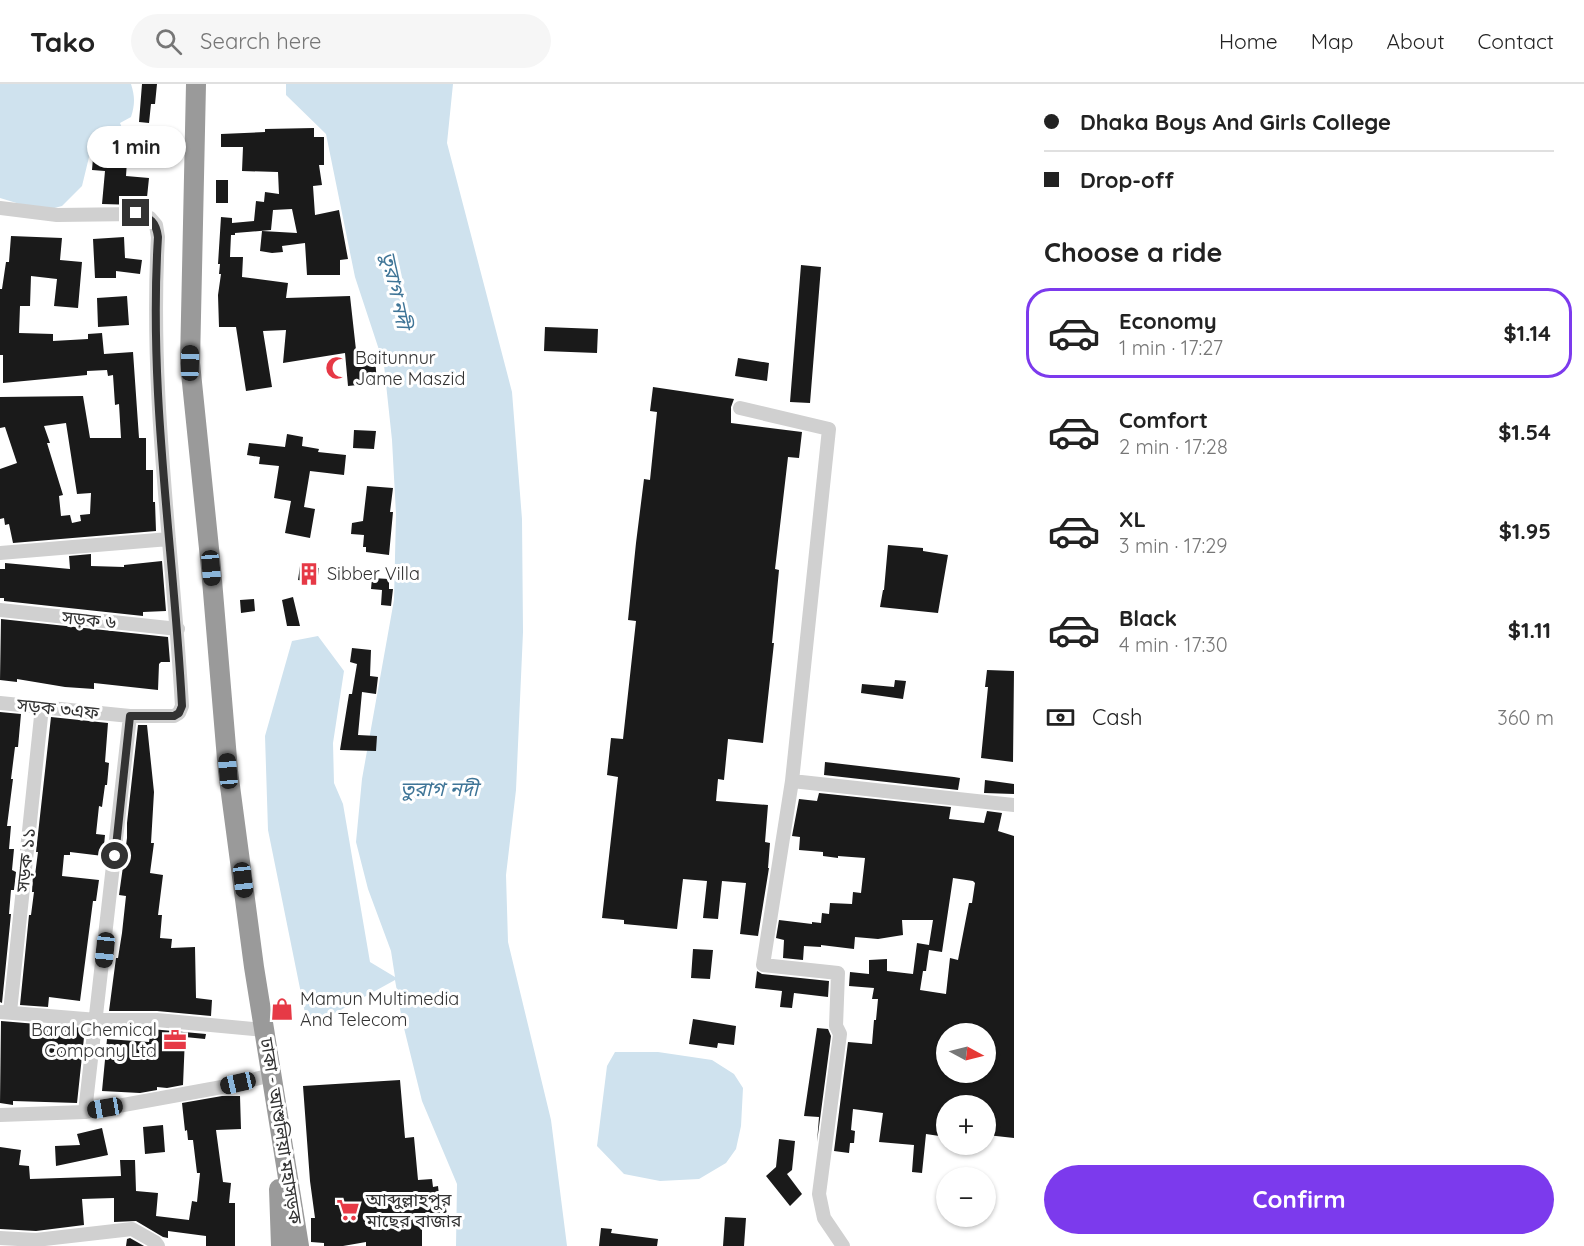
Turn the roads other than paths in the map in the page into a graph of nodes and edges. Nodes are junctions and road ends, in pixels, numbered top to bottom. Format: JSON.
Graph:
{"nodes":[{"id":1,"x":196,"y":84,"type":"edge"},
{"id":2,"x":0,"y":207,"type":"edge"},
{"id":3,"x":740,"y":408,"type":"dead end"},
{"id":4,"x":169,"y":539,"type":"junction"},
{"id":5,"x":0,"y":552,"type":"edge"},
{"id":6,"x":0,"y":610,"type":"edge"},
{"id":7,"x":178,"y":629,"type":"junction"},
{"id":8,"x":0,"y":703,"type":"edge"},
{"id":9,"x":42,"y":707,"type":"junction"},
{"id":10,"x":130,"y":716,"type":"junction"},
{"id":11,"x":792,"y":781,"type":"junction"},
{"id":12,"x":1014,"y":805,"type":"edge"},
{"id":13,"x":5,"y":1012,"type":"edge"},
{"id":14,"x":97,"y":1020,"type":"junction"},
{"id":15,"x":265,"y":1030,"type":"junction"},
{"id":16,"x":272,"y":1075,"type":"junction"},
{"id":17,"x":86,"y":1112,"type":"junction"},
{"id":18,"x":0,"y":1114,"type":"edge"},
{"id":19,"x":0,"y":1238,"type":"edge"},
{"id":20,"x":36,"y":1238,"type":"edge"},
{"id":21,"x":158,"y":1246,"type":"edge"},
{"id":22,"x":281,"y":1246,"type":"edge"},
{"id":23,"x":299,"y":1246,"type":"edge"},
{"id":24,"x":843,"y":1246,"type":"edge"}],
"edges":[{"from":1,"to":15,"type":"highway","name":"ঢাকা - আশুলিয়া মহাসড়ক"},
{"from":2,"to":4,"type":"street"},
{"from":3,"to":11,"type":"street"},
{"from":4,"to":5,"type":"street"},
{"from":4,"to":7,"type":"street"},
{"from":6,"to":7,"type":"street","name":"সড়ক ৬"},
{"from":7,"to":10,"type":"street","name":"সড়ক ৩এফ"},
{"from":8,"to":9,"type":"street","name":"সড়ক ৩এফ"},
{"from":9,"to":10,"type":"street","name":"সড়ক ৩এফ"},
{"from":9,"to":13,"type":"street","name":"সড়ক ১১"},
{"from":10,"to":14,"type":"street"},
{"from":11,"to":12,"type":"street"},
{"from":11,"to":24,"type":"street"},
{"from":13,"to":14,"type":"street"},
{"from":14,"to":15,"type":"street"},
{"from":14,"to":17,"type":"street"},
{"from":15,"to":16,"type":"highway","name":"ঢাকা - আশুলিয়া মহাসড়ক"},
{"from":16,"to":17,"type":"street"},
{"from":16,"to":22,"type":"highway"},
{"from":16,"to":23,"type":"highway","name":"ঢাকা - আশুলিয়া মহাসড়ক"},
{"from":17,"to":18,"type":"street"},
{"from":19,"to":20,"type":"street"},
{"from":20,"to":21,"type":"street"}]}
